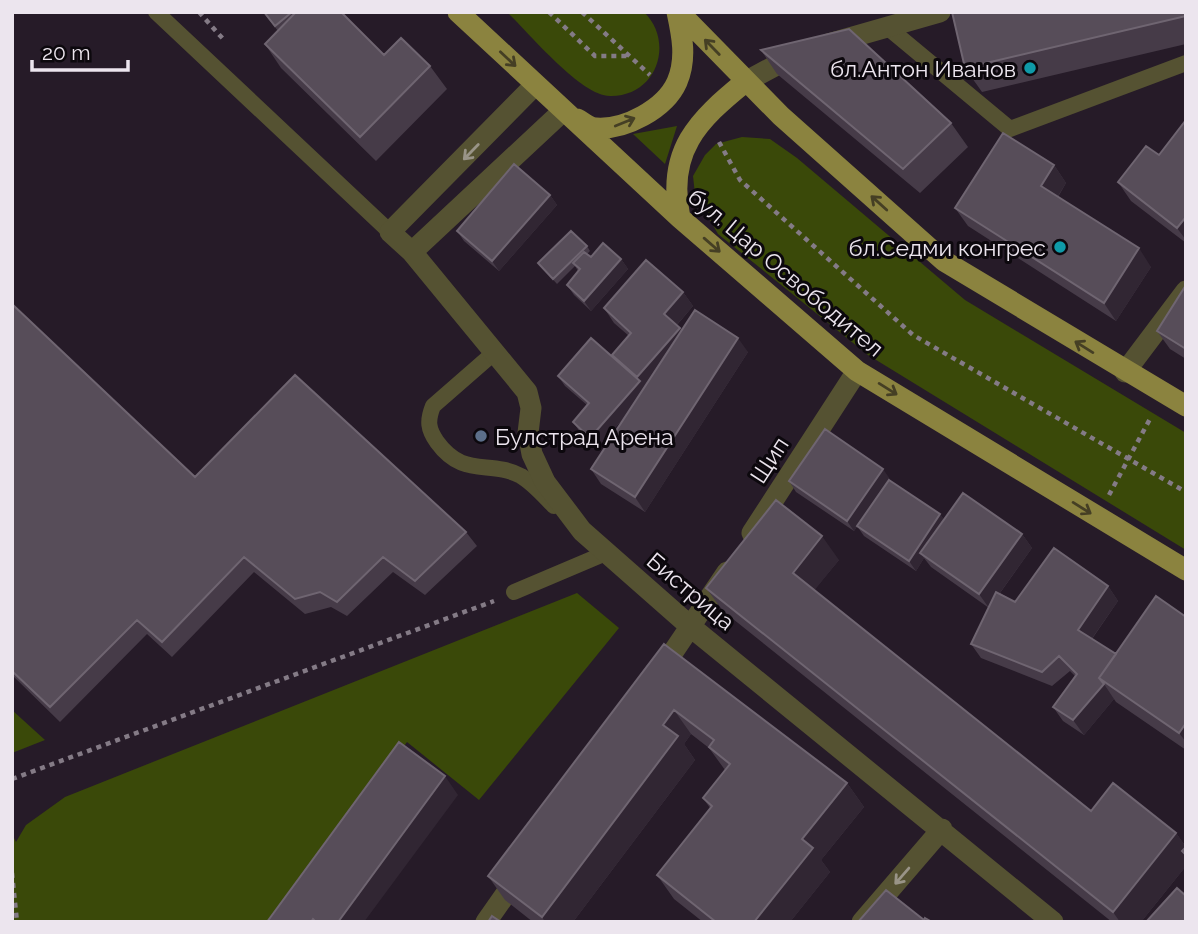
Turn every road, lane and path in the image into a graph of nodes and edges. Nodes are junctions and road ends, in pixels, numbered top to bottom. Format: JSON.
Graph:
{"nodes":[{"id":1,"x":156,"y":12,"type":"edge"},
{"id":2,"x":458,"y":12,"type":"edge"},
{"id":3,"x":549,"y":12,"type":"edge"},
{"id":4,"x":582,"y":12,"type":"edge"},
{"id":5,"x":678,"y":12,"type":"edge"},
{"id":6,"x":940,"y":12,"type":"edge"},
{"id":7,"x":886,"y":26,"type":"junction"},
{"id":8,"x":630,"y":56,"type":"junction"},
{"id":9,"x":1186,"y":63,"type":"edge"},
{"id":10,"x":654,"y":79,"type":"dead end"},
{"id":11,"x":746,"y":82,"type":"junction"},
{"id":12,"x":535,"y":85,"type":"junction"},
{"id":13,"x":563,"y":111,"type":"junction"},
{"id":14,"x":714,"y":133,"type":"dead end"},
{"id":15,"x":680,"y":218,"type":"junction"},
{"id":16,"x":390,"y":232,"type":"junction"},
{"id":17,"x":412,"y":252,"type":"junction"},
{"id":18,"x":1186,"y":291,"type":"edge"},
{"id":19,"x":496,"y":351,"type":"junction"},
{"id":20,"x":858,"y":371,"type":"junction"},
{"id":21,"x":1125,"y":372,"type":"junction"},
{"id":22,"x":1164,"y":394,"type":"junction"},
{"id":23,"x":1186,"y":406,"type":"edge"},
{"id":24,"x":1129,"y":458,"type":"junction"},
{"id":25,"x":1186,"y":492,"type":"edge"},
{"id":26,"x":1096,"y":517,"type":"junction"},
{"id":27,"x":582,"y":531,"type":"junction"},
{"id":28,"x":606,"y":553,"type":"junction"},
{"id":29,"x":1186,"y":570,"type":"edge"},
{"id":30,"x":514,"y":593,"type":"joint"},
{"id":31,"x":691,"y":627,"type":"junction"},
{"id":32,"x":645,"y":694,"type":"edge"},
{"id":33,"x":12,"y":779,"type":"edge"},
{"id":34,"x":942,"y":829,"type":"junction"},
{"id":35,"x":529,"y":859,"type":"edge"},
{"id":36,"x":12,"y":873,"type":"edge"},
{"id":37,"x":14,"y":885,"type":"edge"},
{"id":38,"x":17,"y":922,"type":"edge"},
{"id":39,"x":486,"y":922,"type":"edge"},
{"id":40,"x":862,"y":922,"type":"edge"},
{"id":41,"x":1053,"y":922,"type":"edge"}],
"edges":[{"from":1,"to":16,"type":"lane"},
{"from":2,"to":12,"type":"main road","name":"бул. Цар Освободител","one_way":true},
{"from":3,"to":8,"type":"path"},
{"from":4,"to":8,"type":"path"},
{"from":11,"to":5,"type":"main road","one_way":true},
{"from":13,"to":5,"type":"main road","one_way":true},
{"from":6,"to":7,"type":"street"},
{"from":7,"to":9,"type":"lane"},
{"from":7,"to":11,"type":"street"},
{"from":8,"to":10,"type":"path"},
{"from":11,"to":15,"type":"main road"},
{"from":21,"to":11,"type":"main road","one_way":true},
{"from":12,"to":13,"type":"main road","name":"бул. Цар Освободител"},
{"from":12,"to":16,"type":"street","one_way":true},
{"from":13,"to":15,"type":"main road","name":"бул. Цар Освободител"},
{"from":13,"to":17,"type":"street"},
{"from":14,"to":24,"type":"path"},
{"from":15,"to":20,"type":"main road","name":"бул. Цар Освободител","one_way":true},
{"from":16,"to":17,"type":"street","name":"Бистрица"},
{"from":17,"to":19,"type":"street","name":"Бистрица"},
{"from":18,"to":21,"type":"street"},
{"from":19,"to":27,"type":"street","name":"Бистрица"},
{"from":19,"to":27,"type":"lane"},
{"from":20,"to":26,"type":"main road","name":"бул. Цар Освободител","one_way":true},
{"from":20,"to":31,"type":"street","name":"Щип"},
{"from":21,"to":22,"type":"main road"},
{"from":22,"to":23,"type":"main road"},
{"from":22,"to":24,"type":"path"},
{"from":24,"to":25,"type":"path"},
{"from":24,"to":26,"type":"path"},
{"from":26,"to":29,"type":"main road","name":"бул. Цар Освободител"},
{"from":27,"to":28,"type":"street","name":"Бистрица"},
{"from":28,"to":30,"type":"lane"},
{"from":28,"to":31,"type":"street","name":"Бистрица"},
{"from":30,"to":33,"type":"path"},
{"from":31,"to":32,"type":"street","name":"Щип"},
{"from":31,"to":34,"type":"street","name":"Бистрица"},
{"from":34,"to":40,"type":"street","one_way":true},
{"from":34,"to":41,"type":"street","name":"Бистрица"},
{"from":35,"to":39,"type":"street"},
{"from":36,"to":37,"type":"path"},
{"from":37,"to":38,"type":"path"}]}
